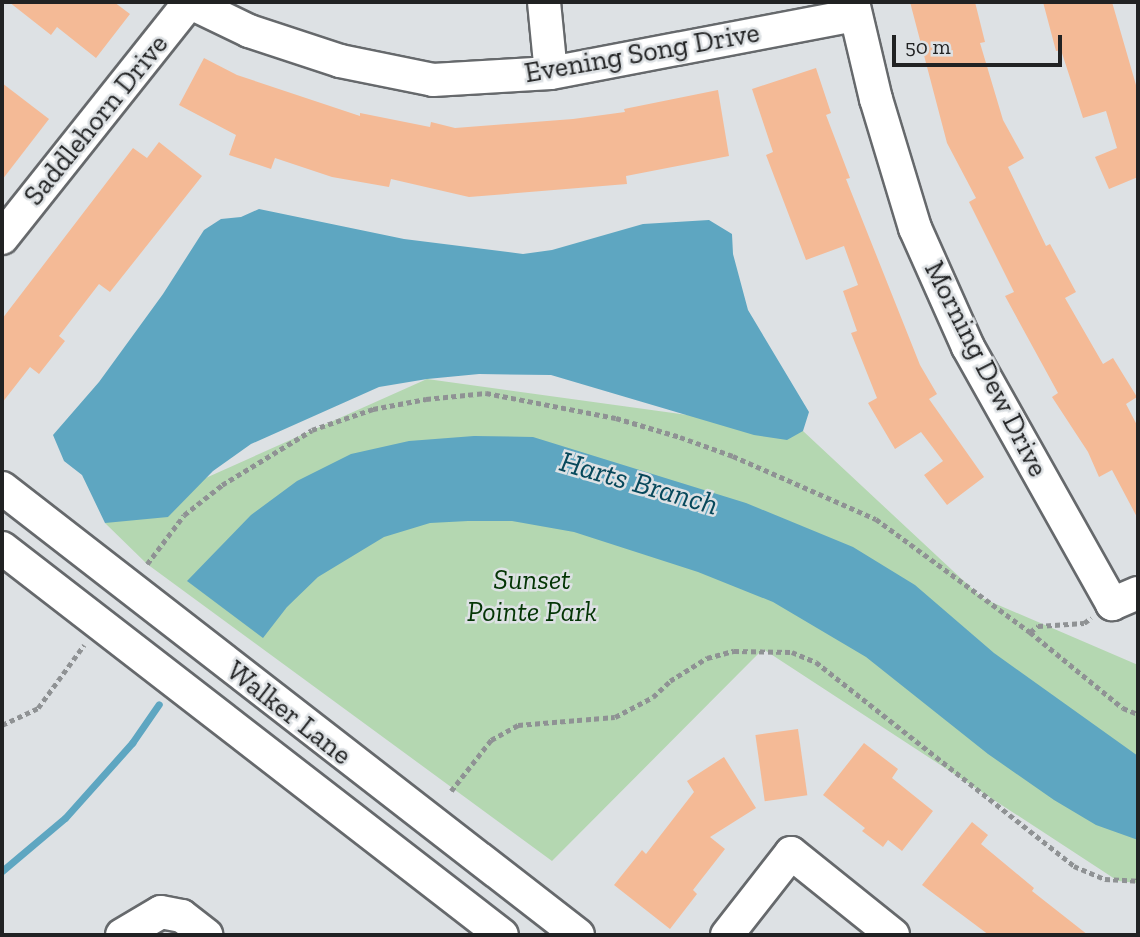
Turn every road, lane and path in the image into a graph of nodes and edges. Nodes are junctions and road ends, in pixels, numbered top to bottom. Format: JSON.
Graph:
{"nodes":[{"id":1,"x":190,"y":2,"type":"edge"},
{"id":2,"x":544,"y":2,"type":"edge"},
{"id":3,"x":854,"y":8,"type":"edge"},
{"id":4,"x":551,"y":73,"type":"junction"},
{"id":5,"x":2,"y":238,"type":"edge"},
{"id":6,"x":2,"y":488,"type":"edge"},
{"id":7,"x":2,"y":548,"type":"edge"},
{"id":8,"x":147,"y":564,"type":"dead end"},
{"id":9,"x":1125,"y":598,"type":"edge"},
{"id":10,"x":1030,"y":632,"type":"junction"},
{"id":11,"x":88,"y":640,"type":"dead end"},
{"id":12,"x":1138,"y":714,"type":"edge"},
{"id":13,"x":2,"y":725,"type":"edge"},
{"id":14,"x":451,"y":791,"type":"dead end"},
{"id":15,"x":1138,"y":881,"type":"edge"},
{"id":16,"x":194,"y":926,"type":"edge"},
{"id":17,"x":122,"y":935,"type":"edge"},
{"id":18,"x":502,"y":935,"type":"edge"},
{"id":19,"x":578,"y":935,"type":"edge"},
{"id":20,"x":727,"y":935,"type":"edge"},
{"id":21,"x":893,"y":935,"type":"edge"}],
"edges":[{"from":1,"to":4,"type":"street","name":"Evening Song Drive"},
{"from":1,"to":5,"type":"street","name":"Saddlehorn Drive"},
{"from":2,"to":4,"type":"street"},
{"from":3,"to":4,"type":"street","name":"Evening Song Drive"},
{"from":3,"to":9,"type":"street","name":"Morning Dew Drive"},
{"from":6,"to":19,"type":"street","name":"Walker Lane"},
{"from":7,"to":18,"type":"street","name":"Walker Lane"},
{"from":8,"to":10,"type":"path"},
{"from":9,"to":10,"type":"path"},
{"from":10,"to":12,"type":"path"},
{"from":11,"to":13,"type":"path"},
{"from":14,"to":15,"type":"path"},
{"from":16,"to":17,"type":"street"},
{"from":20,"to":21,"type":"street"}]}
